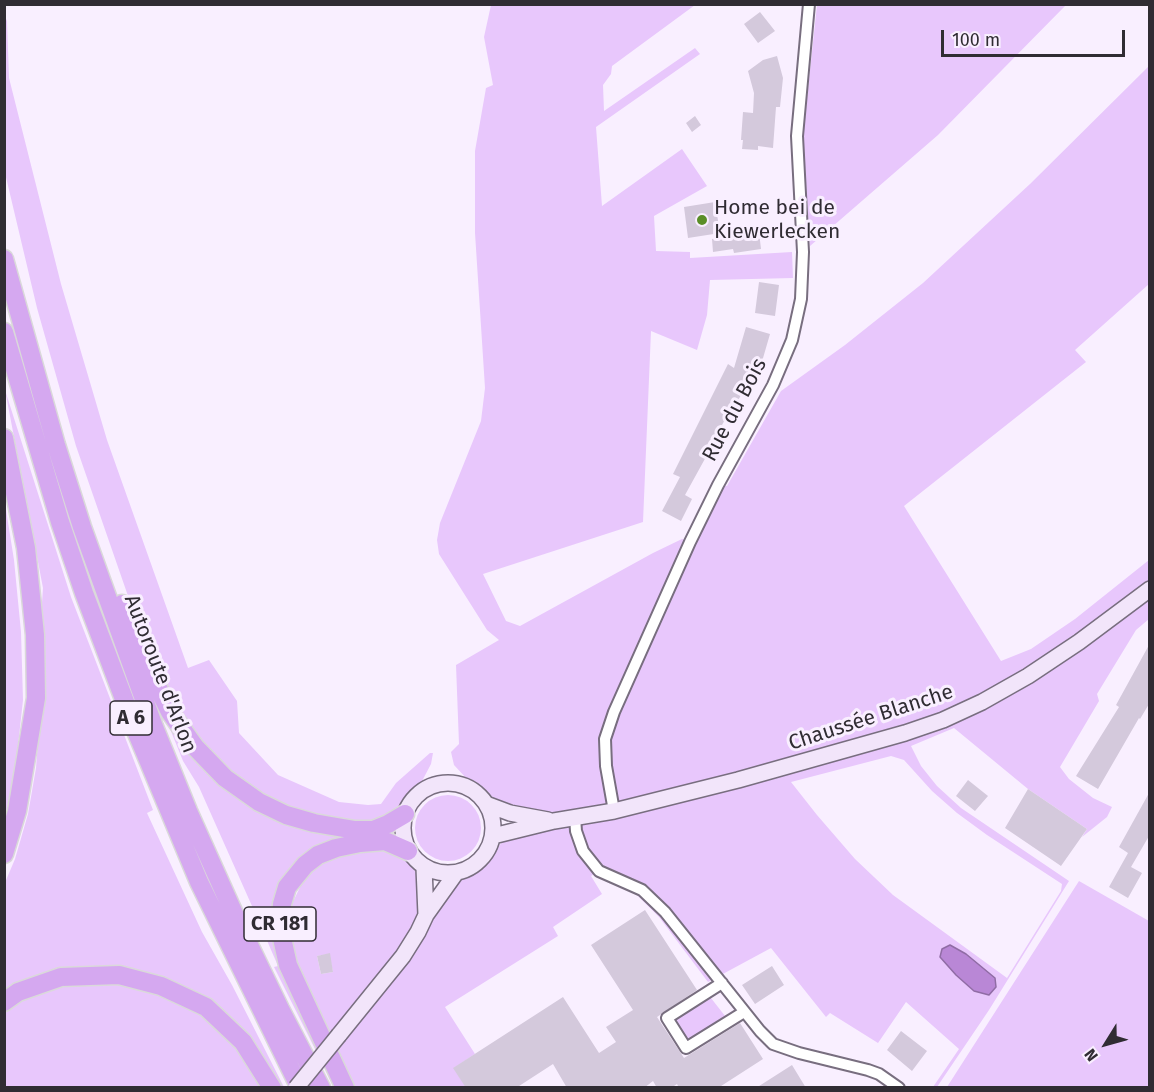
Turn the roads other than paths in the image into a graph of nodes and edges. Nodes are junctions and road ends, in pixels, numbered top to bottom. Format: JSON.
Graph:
{"nodes":[{"id":1,"x":809,"y":4,"type":"edge"},
{"id":2,"x":4,"y":259,"type":"edge"},
{"id":3,"x":4,"y":332,"type":"edge"},
{"id":4,"x":4,"y":438,"type":"edge"},
{"id":5,"x":82,"y":527,"type":"junction"},
{"id":6,"x":1149,"y":589,"type":"edge"},
{"id":7,"x":486,"y":804,"type":"junction"},
{"id":8,"x":614,"y":811,"type":"junction"},
{"id":9,"x":405,"y":814,"type":"junction"},
{"id":10,"x":575,"y":817,"type":"junction"},
{"id":11,"x":554,"y":821,"type":"junction"},
{"id":12,"x":493,"y":836,"type":"junction"},
{"id":13,"x":408,"y":851,"type":"junction"},
{"id":14,"x":4,"y":854,"type":"edge"},
{"id":15,"x":424,"y":867,"type":"junction"},
{"id":16,"x":456,"y":873,"type":"junction"},
{"id":17,"x":426,"y":915,"type":"junction"},
{"id":18,"x":722,"y":983,"type":"junction"},
{"id":19,"x":4,"y":1002,"type":"edge"},
{"id":20,"x":744,"y":1012,"type":"junction"},
{"id":21,"x":272,"y":1088,"type":"edge"},
{"id":22,"x":298,"y":1088,"type":"edge"},
{"id":23,"x":321,"y":1088,"type":"edge"},
{"id":24,"x":345,"y":1088,"type":"edge"},
{"id":25,"x":899,"y":1088,"type":"edge"}],
"edges":[{"from":1,"to":8,"type":"street","name":"Rue du Bois"},
{"from":2,"to":5,"type":"highway","name":"Autoroute d'Arlon","number":"A 6"},
{"from":3,"to":22,"type":"highway","name":"Autoroute d'Arlon","number":"A 6"},
{"from":4,"to":14,"type":"highway"},
{"from":5,"to":9,"type":"highway","number":"A 6"},
{"from":5,"to":23,"type":"highway","name":"Autoroute d'Arlon","number":"A 6"},
{"from":6,"to":8,"type":"main road","name":"Chaussée Blanche"},
{"from":7,"to":9,"type":"main road"},
{"from":7,"to":11,"type":"main road"},
{"from":7,"to":12,"type":"main road"},
{"from":8,"to":10,"type":"main road","name":"Chaussée Blanche"},
{"from":9,"to":13,"type":"main road"},
{"from":10,"to":11,"type":"main road","name":"Chaussée Blanche"},
{"from":10,"to":18,"type":"street"},
{"from":11,"to":12,"type":"main road","name":"Chaussée Blanche"},
{"from":12,"to":16,"type":"main road"},
{"from":13,"to":15,"type":"main road"},
{"from":13,"to":24,"type":"highway","number":"CR 181"},
{"from":15,"to":16,"type":"main road"},
{"from":15,"to":17,"type":"main road"},
{"from":16,"to":17,"type":"main road"},
{"from":17,"to":22,"type":"main road","bridge":true},
{"from":18,"to":20,"type":"street"},
{"from":18,"to":20,"type":"street"},
{"from":19,"to":21,"type":"highway"},
{"from":20,"to":25,"type":"street"}]}
